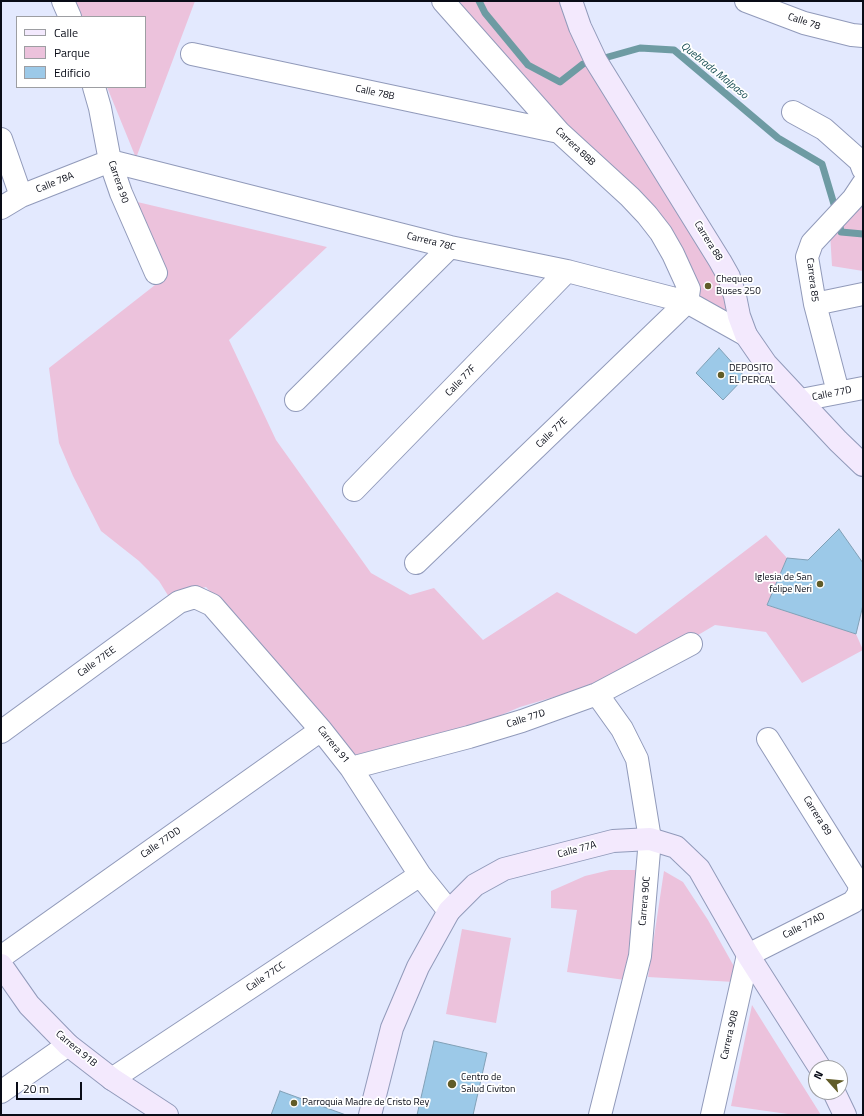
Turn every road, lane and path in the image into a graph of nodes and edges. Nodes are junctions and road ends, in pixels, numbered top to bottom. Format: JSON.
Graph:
{"nodes":[{"id":1,"x":63,"y":1,"type":"edge"},
{"id":2,"x":443,"y":1,"type":"edge"},
{"id":3,"x":571,"y":1,"type":"edge"},
{"id":4,"x":746,"y":1,"type":"edge"},
{"id":5,"x":70,"y":16,"type":"edge"},
{"id":6,"x":863,"y":36,"type":"edge"},
{"id":7,"x":192,"y":54,"type":"dead end"},
{"id":8,"x":94,"y":88,"type":"edge"},
{"id":9,"x":793,"y":112,"type":"dead end"},
{"id":10,"x":559,"y":132,"type":"junction"},
{"id":11,"x":1,"y":139,"type":"edge"},
{"id":12,"x":110,"y":161,"type":"junction"},
{"id":13,"x":863,"y":169,"type":"edge"},
{"id":14,"x":863,"y":184,"type":"edge"},
{"id":15,"x":21,"y":196,"type":"junction"},
{"id":16,"x":1,"y":208,"type":"edge"},
{"id":17,"x":450,"y":247,"type":"junction"},
{"id":18,"x":567,"y":272,"type":"junction"},
{"id":19,"x":156,"y":273,"type":"dead end"},
{"id":20,"x":863,"y":294,"type":"edge"},
{"id":21,"x":687,"y":302,"type":"junction"},
{"id":22,"x":815,"y":304,"type":"junction"},
{"id":23,"x":746,"y":335,"type":"junction"},
{"id":24,"x":863,"y":388,"type":"edge"},
{"id":25,"x":838,"y":392,"type":"junction"},
{"id":26,"x":296,"y":400,"type":"dead end"},
{"id":27,"x":800,"y":400,"type":"junction"},
{"id":28,"x":863,"y":465,"type":"edge"},
{"id":29,"x":354,"y":490,"type":"dead end"},
{"id":30,"x":416,"y":563,"type":"dead end"},
{"id":31,"x":195,"y":597,"type":"joint"},
{"id":32,"x":691,"y":644,"type":"dead end"},
{"id":33,"x":597,"y":694,"type":"junction"},
{"id":34,"x":321,"y":730,"type":"junction"},
{"id":35,"x":1,"y":732,"type":"edge"},
{"id":36,"x":768,"y":739,"type":"dead end"},
{"id":37,"x":351,"y":768,"type":"junction"},
{"id":38,"x":650,"y":839,"type":"junction"},
{"id":39,"x":420,"y":875,"type":"junction"},
{"id":40,"x":858,"y":895,"type":"joint"},
{"id":41,"x":449,"y":911,"type":"junction"},
{"id":42,"x":748,"y":955,"type":"junction"},
{"id":43,"x":1,"y":957,"type":"edge"},
{"id":44,"x":1,"y":965,"type":"edge"},
{"id":45,"x":68,"y":1045,"type":"junction"},
{"id":46,"x":815,"y":1060,"type":"edge"},
{"id":47,"x":112,"y":1079,"type":"junction"},
{"id":48,"x":1,"y":1092,"type":"edge"},
{"id":49,"x":838,"y":1100,"type":"edge"},
{"id":50,"x":167,"y":1115,"type":"edge"},
{"id":51,"x":370,"y":1115,"type":"edge"},
{"id":52,"x":600,"y":1115,"type":"edge"},
{"id":53,"x":712,"y":1115,"type":"edge"},
{"id":54,"x":845,"y":1115,"type":"edge"}],
"edges":[{"from":1,"to":5,"type":"street"},
{"from":2,"to":10,"type":"street","name":"Carrera 88B"},
{"from":3,"to":23,"type":"street","name":"Carrera 88"},
{"from":4,"to":6,"type":"street","name":"Calle 78"},
{"from":7,"to":10,"type":"street","name":"Calle 78B"},
{"from":8,"to":12,"type":"street","name":"Carrera 90"},
{"from":9,"to":13,"type":"street"},
{"from":10,"to":21,"type":"street","name":"Carrera 88B"},
{"from":11,"to":15,"type":"street"},
{"from":12,"to":15,"type":"street","name":"Calle 78A"},
{"from":12,"to":17,"type":"street","name":"Carrera 78C"},
{"from":12,"to":19,"type":"street","name":"Carrera 90"},
{"from":14,"to":22,"type":"street","name":"Carrera 85"},
{"from":15,"to":16,"type":"street","name":"Calle 78A"},
{"from":17,"to":18,"type":"street","name":"Carrera 78C"},
{"from":17,"to":26,"type":"street"},
{"from":18,"to":21,"type":"street","name":"Carrera 78C"},
{"from":18,"to":29,"type":"street","name":"Calle 77F"},
{"from":20,"to":22,"type":"street"},
{"from":21,"to":23,"type":"street","name":"Carrera 78C"},
{"from":21,"to":30,"type":"street","name":"Calle 77E"},
{"from":22,"to":25,"type":"street","name":"Carrera 85"},
{"from":23,"to":27,"type":"street","name":"Carrera 88"},
{"from":24,"to":25,"type":"street","name":"Calle 77D"},
{"from":25,"to":27,"type":"street","name":"Calle 77D"},
{"from":27,"to":28,"type":"street","name":"Carrera 88"},
{"from":31,"to":34,"type":"street","name":"Carrera 91"},
{"from":31,"to":35,"type":"street","name":"Calle 77EE"},
{"from":32,"to":33,"type":"street","name":"Calle 77D"},
{"from":33,"to":37,"type":"street","name":"Calle 77D"},
{"from":33,"to":38,"type":"street","name":"Carrera 90C"},
{"from":34,"to":37,"type":"street","name":"Carrera 91"},
{"from":34,"to":43,"type":"street","name":"Calle 77DD"},
{"from":36,"to":40,"type":"street","name":"Carrera 89"},
{"from":37,"to":39,"type":"street","name":"Carrera 91"},
{"from":38,"to":41,"type":"street","name":"Calle 77A"},
{"from":38,"to":42,"type":"street","name":"Calle 77A"},
{"from":38,"to":52,"type":"street","name":"Carrera 90C"},
{"from":39,"to":41,"type":"street","name":"Carrera 91"},
{"from":39,"to":47,"type":"street","name":"Calle 77CC"},
{"from":40,"to":42,"type":"street","name":"Calle 77AD"},
{"from":41,"to":51,"type":"street","name":"Calle 77A"},
{"from":42,"to":46,"type":"street","name":"Calle 77A"},
{"from":42,"to":53,"type":"street","name":"Carrera 90B"},
{"from":44,"to":45,"type":"street","name":"Carrera 91B"},
{"from":45,"to":47,"type":"street","name":"Carrera 91B"},
{"from":45,"to":48,"type":"street"},
{"from":47,"to":50,"type":"street","name":"Carrera 91B"},
{"from":49,"to":54,"type":"street"}]}
